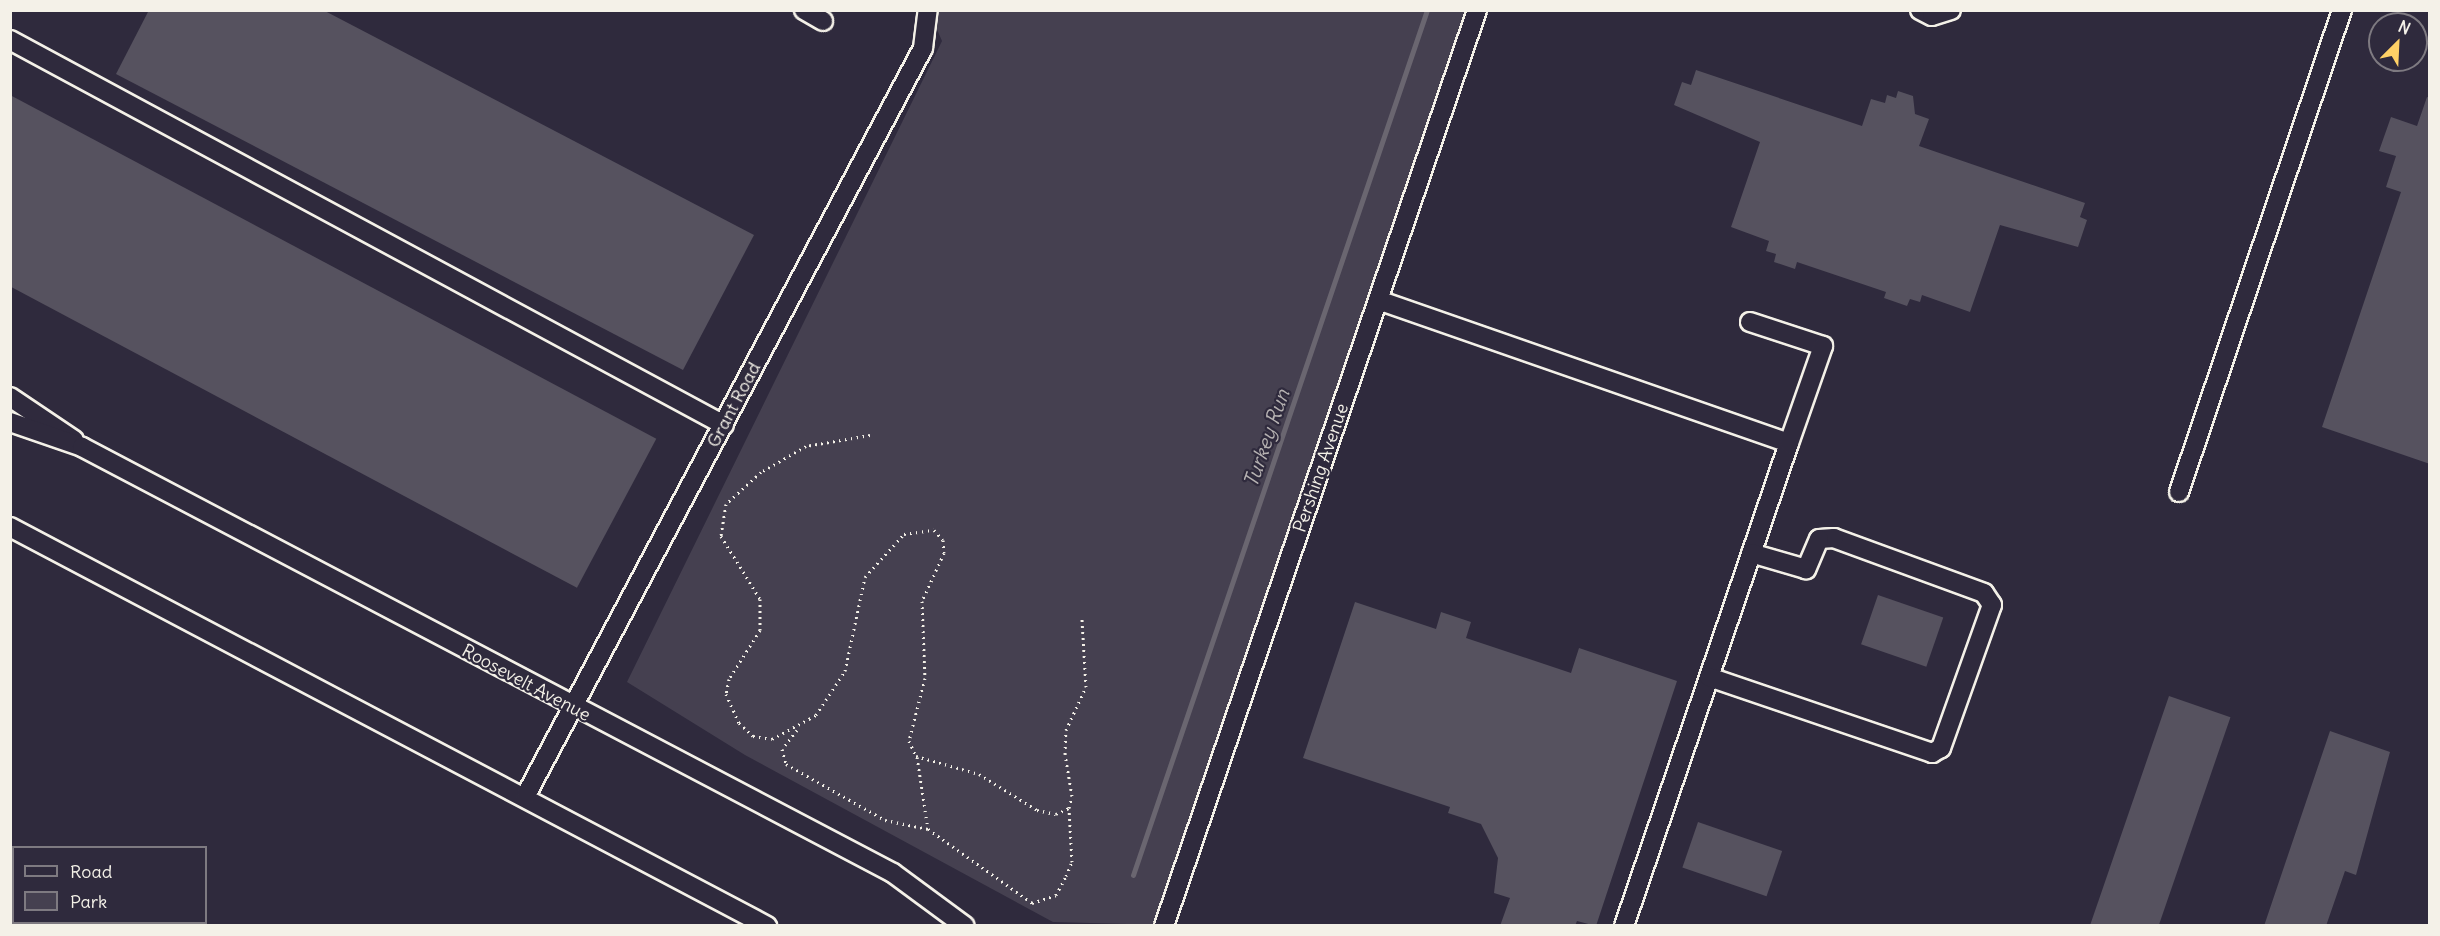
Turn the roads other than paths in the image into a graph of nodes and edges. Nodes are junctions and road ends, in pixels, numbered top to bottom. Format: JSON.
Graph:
{"nodes":[{"id":1,"x":804,"y":10,"type":"edge"},
{"id":2,"x":928,"y":10,"type":"edge"},
{"id":3,"x":1477,"y":10,"type":"edge"},
{"id":4,"x":1920,"y":10,"type":"edge"},
{"id":5,"x":1951,"y":10,"type":"edge"},
{"id":6,"x":2342,"y":10,"type":"edge"},
{"id":7,"x":823,"y":21,"type":"dead end"},
{"id":8,"x":10,"y":40,"type":"edge"},
{"id":9,"x":1378,"y":300,"type":"junction"},
{"id":10,"x":1750,"y":322,"type":"dead end"},
{"id":11,"x":10,"y":397,"type":"edge"},
{"id":12,"x":10,"y":422,"type":"edge"},
{"id":13,"x":724,"y":425,"type":"junction"},
{"id":14,"x":1789,"y":443,"type":"junction"},
{"id":15,"x":82,"y":447,"type":"junction"},
{"id":16,"x":2179,"y":492,"type":"dead end"},
{"id":17,"x":10,"y":527,"type":"edge"},
{"id":18,"x":1751,"y":553,"type":"junction"},
{"id":19,"x":1709,"y":677,"type":"junction"},
{"id":20,"x":572,"y":708,"type":"junction"},
{"id":21,"x":526,"y":795,"type":"junction"},
{"id":22,"x":767,"y":926,"type":"edge"},
{"id":23,"x":965,"y":926,"type":"edge"},
{"id":24,"x":1164,"y":926,"type":"edge"},
{"id":25,"x":1624,"y":926,"type":"edge"}],
"edges":[{"from":1,"to":7,"type":"street"},
{"from":2,"to":13,"type":"street","name":"Grant Road"},
{"from":3,"to":9,"type":"street","name":"Pershing Avenue"},
{"from":4,"to":5,"type":"street"},
{"from":6,"to":16,"type":"street"},
{"from":8,"to":13,"type":"street"},
{"from":9,"to":14,"type":"street"},
{"from":9,"to":24,"type":"street","name":"Pershing Avenue"},
{"from":10,"to":14,"type":"street"},
{"from":11,"to":15,"type":"street","name":"Roosevelt Avenue"},
{"from":12,"to":15,"type":"street","name":"Roosevelt Avenue"},
{"from":13,"to":20,"type":"street","name":"Grant Road"},
{"from":14,"to":18,"type":"street"},
{"from":15,"to":20,"type":"street","name":"Roosevelt Avenue"},
{"from":17,"to":21,"type":"street"},
{"from":18,"to":19,"type":"street"},
{"from":18,"to":19,"type":"street"},
{"from":19,"to":25,"type":"street"},
{"from":20,"to":21,"type":"street","name":"Grant Road"},
{"from":20,"to":23,"type":"street","name":"Roosevelt Avenue"},
{"from":21,"to":22,"type":"street"}]}
